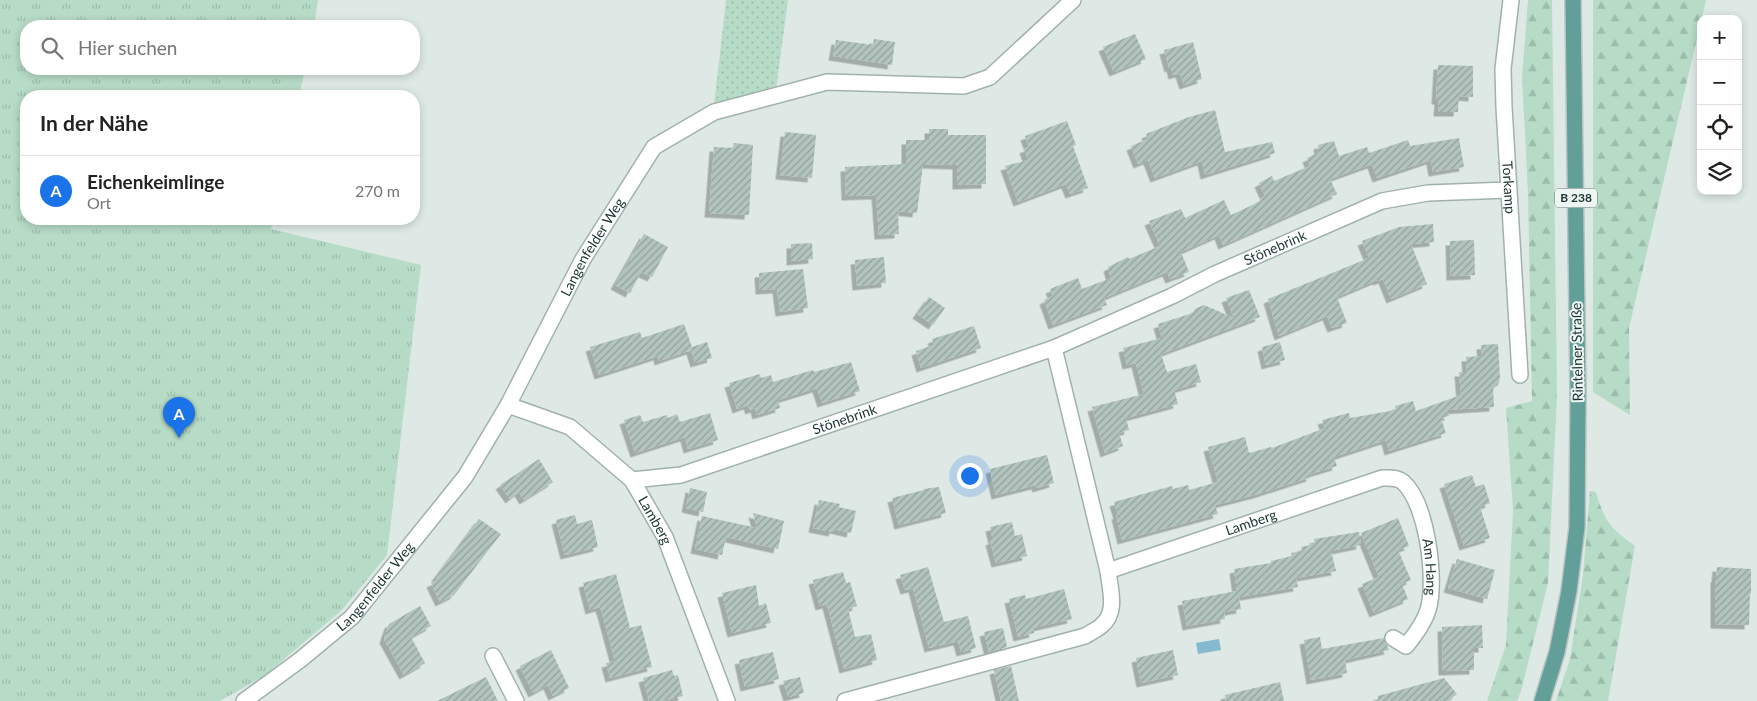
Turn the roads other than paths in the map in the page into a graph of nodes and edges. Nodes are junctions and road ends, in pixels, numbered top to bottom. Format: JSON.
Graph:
{"nodes":[{"id":1,"x":1072,"y":0,"type":"edge"},
{"id":2,"x":1511,"y":0,"type":"edge"},
{"id":3,"x":1573,"y":0,"type":"edge"},
{"id":4,"x":1508,"y":190,"type":"junction"},
{"id":5,"x":1054,"y":348,"type":"junction"},
{"id":6,"x":1520,"y":375,"type":"dead end"},
{"id":7,"x":508,"y":405,"type":"junction"},
{"id":8,"x":1395,"y":478,"type":"joint"},
{"id":9,"x":632,"y":480,"type":"junction"},
{"id":10,"x":1108,"y":571,"type":"junction"},
{"id":11,"x":1393,"y":638,"type":"dead end"},
{"id":12,"x":493,"y":656,"type":"dead end"},
{"id":13,"x":244,"y":701,"type":"edge"},
{"id":14,"x":516,"y":701,"type":"edge"},
{"id":15,"x":727,"y":701,"type":"edge"},
{"id":16,"x":845,"y":701,"type":"edge"},
{"id":17,"x":1542,"y":701,"type":"edge"}],
"edges":[{"from":1,"to":7,"type":"street","name":"Langenfelder Weg"},
{"from":2,"to":4,"type":"street","name":"Torkamp"},
{"from":3,"to":17,"type":"main road","name":"Rintelner Straße","number":"B 238"},
{"from":4,"to":5,"type":"street","name":"Stönebrink"},
{"from":4,"to":6,"type":"street","name":"Torkamp"},
{"from":5,"to":9,"type":"street","name":"Stönebrink"},
{"from":5,"to":10,"type":"street"},
{"from":7,"to":9,"type":"street","name":"Lamberg"},
{"from":7,"to":13,"type":"street","name":"Langenfelder Weg"},
{"from":8,"to":10,"type":"street","name":"Lamberg"},
{"from":8,"to":11,"type":"street","name":"Am Hang"},
{"from":9,"to":15,"type":"street","name":"Lamberg"},
{"from":10,"to":16,"type":"street"},
{"from":12,"to":14,"type":"street"}]}
